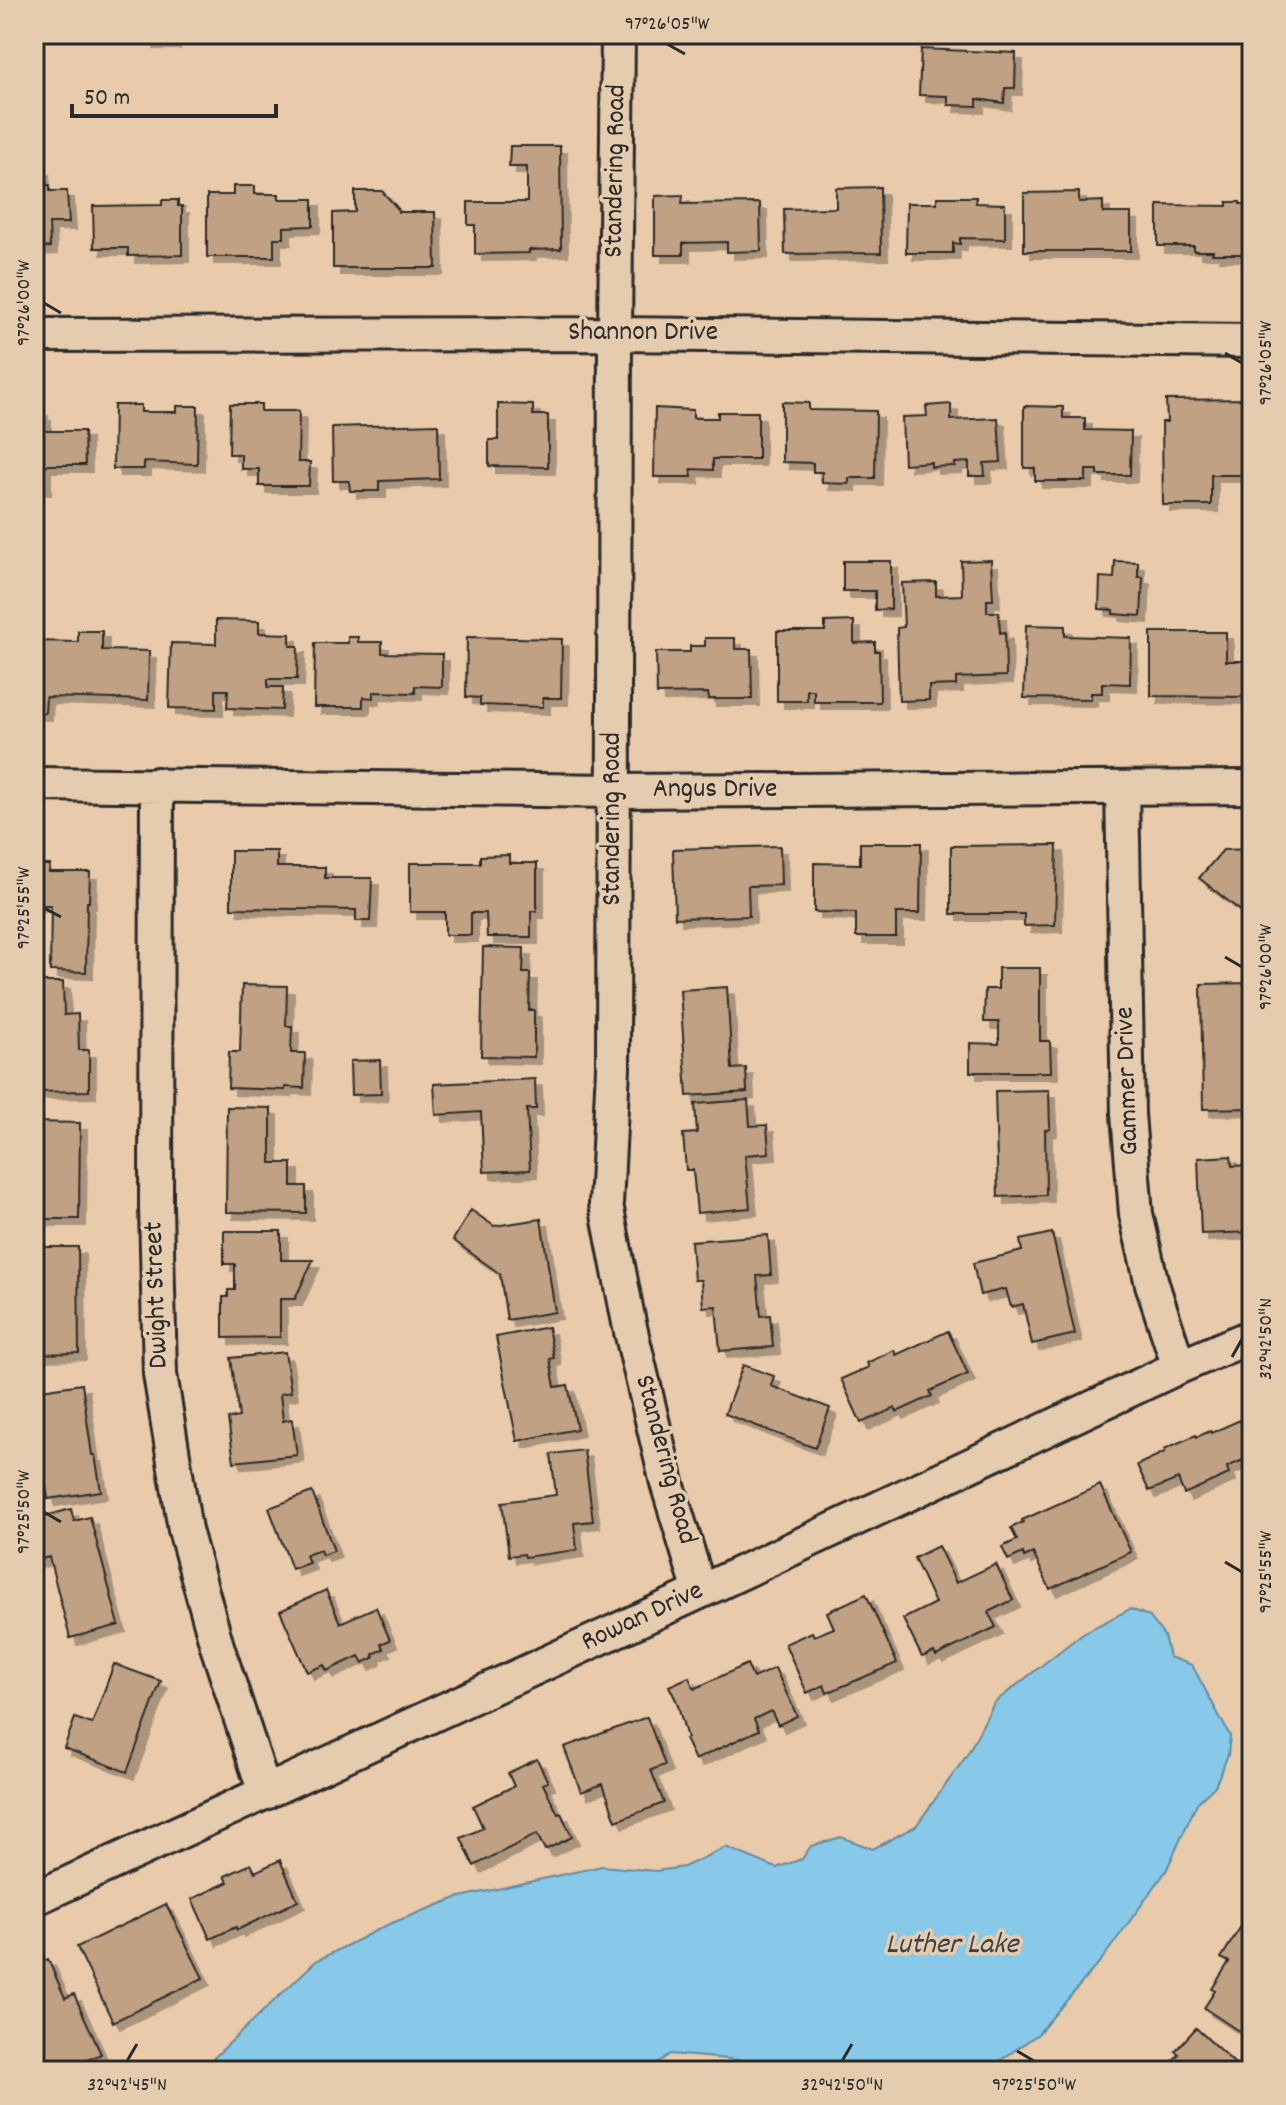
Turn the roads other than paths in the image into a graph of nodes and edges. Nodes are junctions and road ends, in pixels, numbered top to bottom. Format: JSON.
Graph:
{"nodes":[{"id":1,"x":618,"y":34,"type":"edge"},
{"id":2,"x":615,"y":334,"type":"junction"},
{"id":3,"x":34,"y":335,"type":"edge"},
{"id":4,"x":1252,"y":341,"type":"edge"},
{"id":5,"x":34,"y":784,"type":"edge"},
{"id":6,"x":157,"y":784,"type":"junction"},
{"id":7,"x":1252,"y":787,"type":"edge"},
{"id":8,"x":1122,"y":789,"type":"junction"},
{"id":9,"x":614,"y":791,"type":"junction"},
{"id":10,"x":1252,"y":1336,"type":"edge"},
{"id":11,"x":1179,"y":1367,"type":"junction"},
{"id":12,"x":700,"y":1592,"type":"junction"},
{"id":13,"x":265,"y":1793,"type":"junction"},
{"id":14,"x":34,"y":1899,"type":"edge"}],
"edges":[{"from":1,"to":2,"type":"street","name":"Standering Road"},
{"from":2,"to":3,"type":"street","name":"Shannon Drive"},
{"from":2,"to":4,"type":"street","name":"Shannon Drive"},
{"from":2,"to":9,"type":"street","name":"Standering Road"},
{"from":5,"to":6,"type":"street","name":"Angus Drive"},
{"from":6,"to":9,"type":"street","name":"Angus Drive"},
{"from":6,"to":13,"type":"street","name":"Dwight Street"},
{"from":7,"to":8,"type":"street","name":"Angus Drive"},
{"from":8,"to":9,"type":"street","name":"Angus Drive"},
{"from":8,"to":11,"type":"street","name":"Gammer Drive"},
{"from":9,"to":12,"type":"street","name":"Standering Road"},
{"from":10,"to":11,"type":"street","name":"Rowan Drive"},
{"from":11,"to":12,"type":"street","name":"Rowan Drive"},
{"from":12,"to":13,"type":"street","name":"Rowan Drive"},
{"from":13,"to":14,"type":"street","name":"Rowan Drive"}]}
